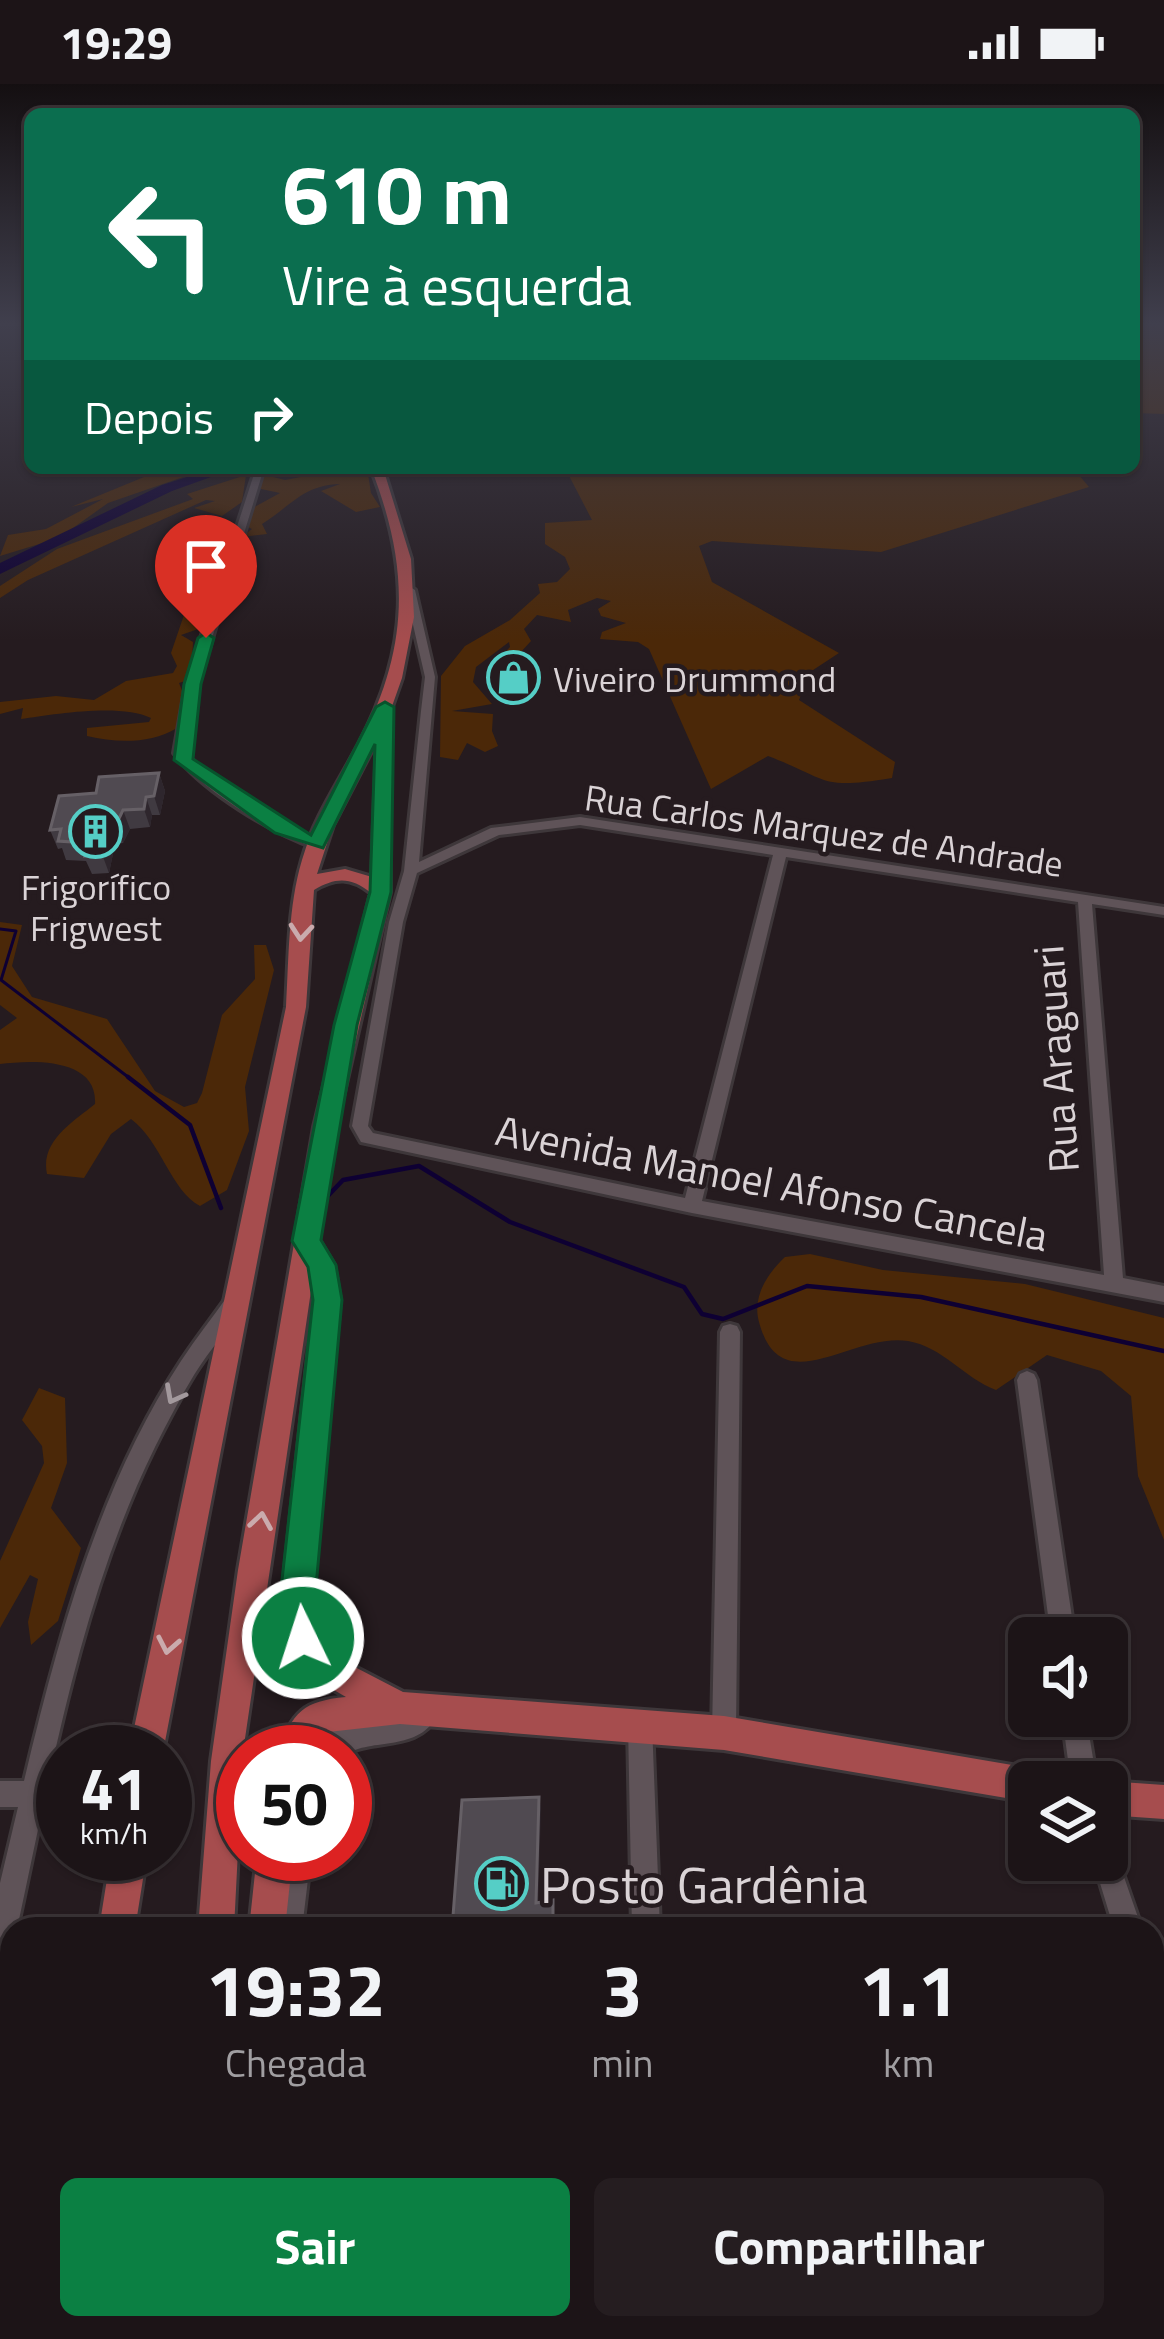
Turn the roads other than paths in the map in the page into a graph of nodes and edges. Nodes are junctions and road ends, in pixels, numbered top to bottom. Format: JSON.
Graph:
{"nodes":[{"id":1,"x":258,"y":474,"type":"edge"},
{"id":2,"x":379,"y":474,"type":"edge"},
{"id":3,"x":410,"y":590,"type":"junction"},
{"id":4,"x":385,"y":707,"type":"junction"},
{"id":5,"x":316,"y":844,"type":"junction"},
{"id":6,"x":781,"y":851,"type":"junction"},
{"id":7,"x":411,"y":871,"type":"junction"},
{"id":8,"x":307,"y":886,"type":"junction"},
{"id":9,"x":381,"y":892,"type":"junction"},
{"id":10,"x":1085,"y":899,"type":"junction"},
{"id":11,"x":1164,"y":911,"type":"edge"},
{"id":12,"x":692,"y":1207,"type":"junction"},
{"id":13,"x":306,"y":1241,"type":"junction"},
{"id":14,"x":1114,"y":1284,"type":"junction"},
{"id":15,"x":1164,"y":1294,"type":"edge"},
{"id":16,"x":238,"y":1298,"type":"junction"},
{"id":17,"x":730,"y":1331,"type":"dead end"},
{"id":18,"x":1027,"y":1380,"type":"dead end"},
{"id":19,"x":1060,"y":1617,"type":"edge"},
{"id":20,"x":417,"y":1709,"type":"junction"},
{"id":21,"x":640,"y":1723,"type":"junction"},
{"id":22,"x":151,"y":1725,"type":"edge"},
{"id":23,"x":311,"y":1725,"type":"edge"},
{"id":24,"x":724,"y":1733,"type":"junction"},
{"id":25,"x":372,"y":1734,"type":"edge"},
{"id":26,"x":1008,"y":1781,"type":"edge"},
{"id":27,"x":0,"y":1794,"type":"edge"},
{"id":28,"x":34,"y":1794,"type":"junction"},
{"id":29,"x":1128,"y":1799,"type":"edge"},
{"id":30,"x":1164,"y":1802,"type":"edge"},
{"id":31,"x":124,"y":1881,"type":"edge"},
{"id":32,"x":272,"y":1881,"type":"edge"},
{"id":33,"x":294,"y":1881,"type":"edge"},
{"id":34,"x":1113,"y":1881,"type":"edge"},
{"id":35,"x":6,"y":1917,"type":"edge"},
{"id":36,"x":118,"y":1917,"type":"edge"},
{"id":37,"x":217,"y":1917,"type":"edge"},
{"id":38,"x":268,"y":1917,"type":"edge"},
{"id":39,"x":290,"y":1917,"type":"edge"},
{"id":40,"x":646,"y":1917,"type":"edge"},
{"id":41,"x":1124,"y":1917,"type":"edge"}],
"edges":[{"from":1,"to":5,"type":"street"},
{"from":2,"to":3,"type":"main road"},
{"from":3,"to":4,"type":"main road"},
{"from":3,"to":7,"type":"street"},
{"from":4,"to":5,"type":"main road"},
{"from":4,"to":9,"type":"main road"},
{"from":5,"to":8,"type":"main road"},
{"from":6,"to":7,"type":"street","name":"Rua Carlos Marquez de Andrade"},
{"from":6,"to":10,"type":"street","name":"Rua Carlos Marquez de Andrade"},
{"from":6,"to":12,"type":"street"},
{"from":7,"to":12,"type":"street","name":"Avenida Manoel Afonso Cancela"},
{"from":8,"to":9,"type":"main road"},
{"from":8,"to":16,"type":"main road","one_way":true},
{"from":9,"to":13,"type":"main road"},
{"from":10,"to":11,"type":"street","name":"Rua Carlos Marquez de Andrade"},
{"from":10,"to":14,"type":"street","name":"Rua Araguari"},
{"from":12,"to":14,"type":"street","name":"Avenida Manoel Afonso Cancela"},
{"from":13,"to":20,"type":"main road"},
{"from":37,"to":13,"type":"main road","one_way":true},
{"from":14,"to":15,"type":"street","name":"Avenida Manoel Afonso Cancela"},
{"from":16,"to":22,"type":"main road","one_way":true},
{"from":16,"to":28,"type":"street","one_way":true},
{"from":17,"to":24,"type":"street"},
{"from":18,"to":19,"type":"street"},
{"from":20,"to":21,"type":"main road"},
{"from":20,"to":23,"type":"main road"},
{"from":20,"to":25,"type":"street"},
{"from":21,"to":24,"type":"main road"},
{"from":21,"to":40,"type":"street"},
{"from":24,"to":26,"type":"main road"},
{"from":27,"to":28,"type":"street"},
{"from":28,"to":35,"type":"street"},
{"from":29,"to":30,"type":"main road"},
{"from":31,"to":36,"type":"main road"},
{"from":32,"to":38,"type":"main road"},
{"from":33,"to":39,"type":"street"},
{"from":34,"to":41,"type":"street"}]}
